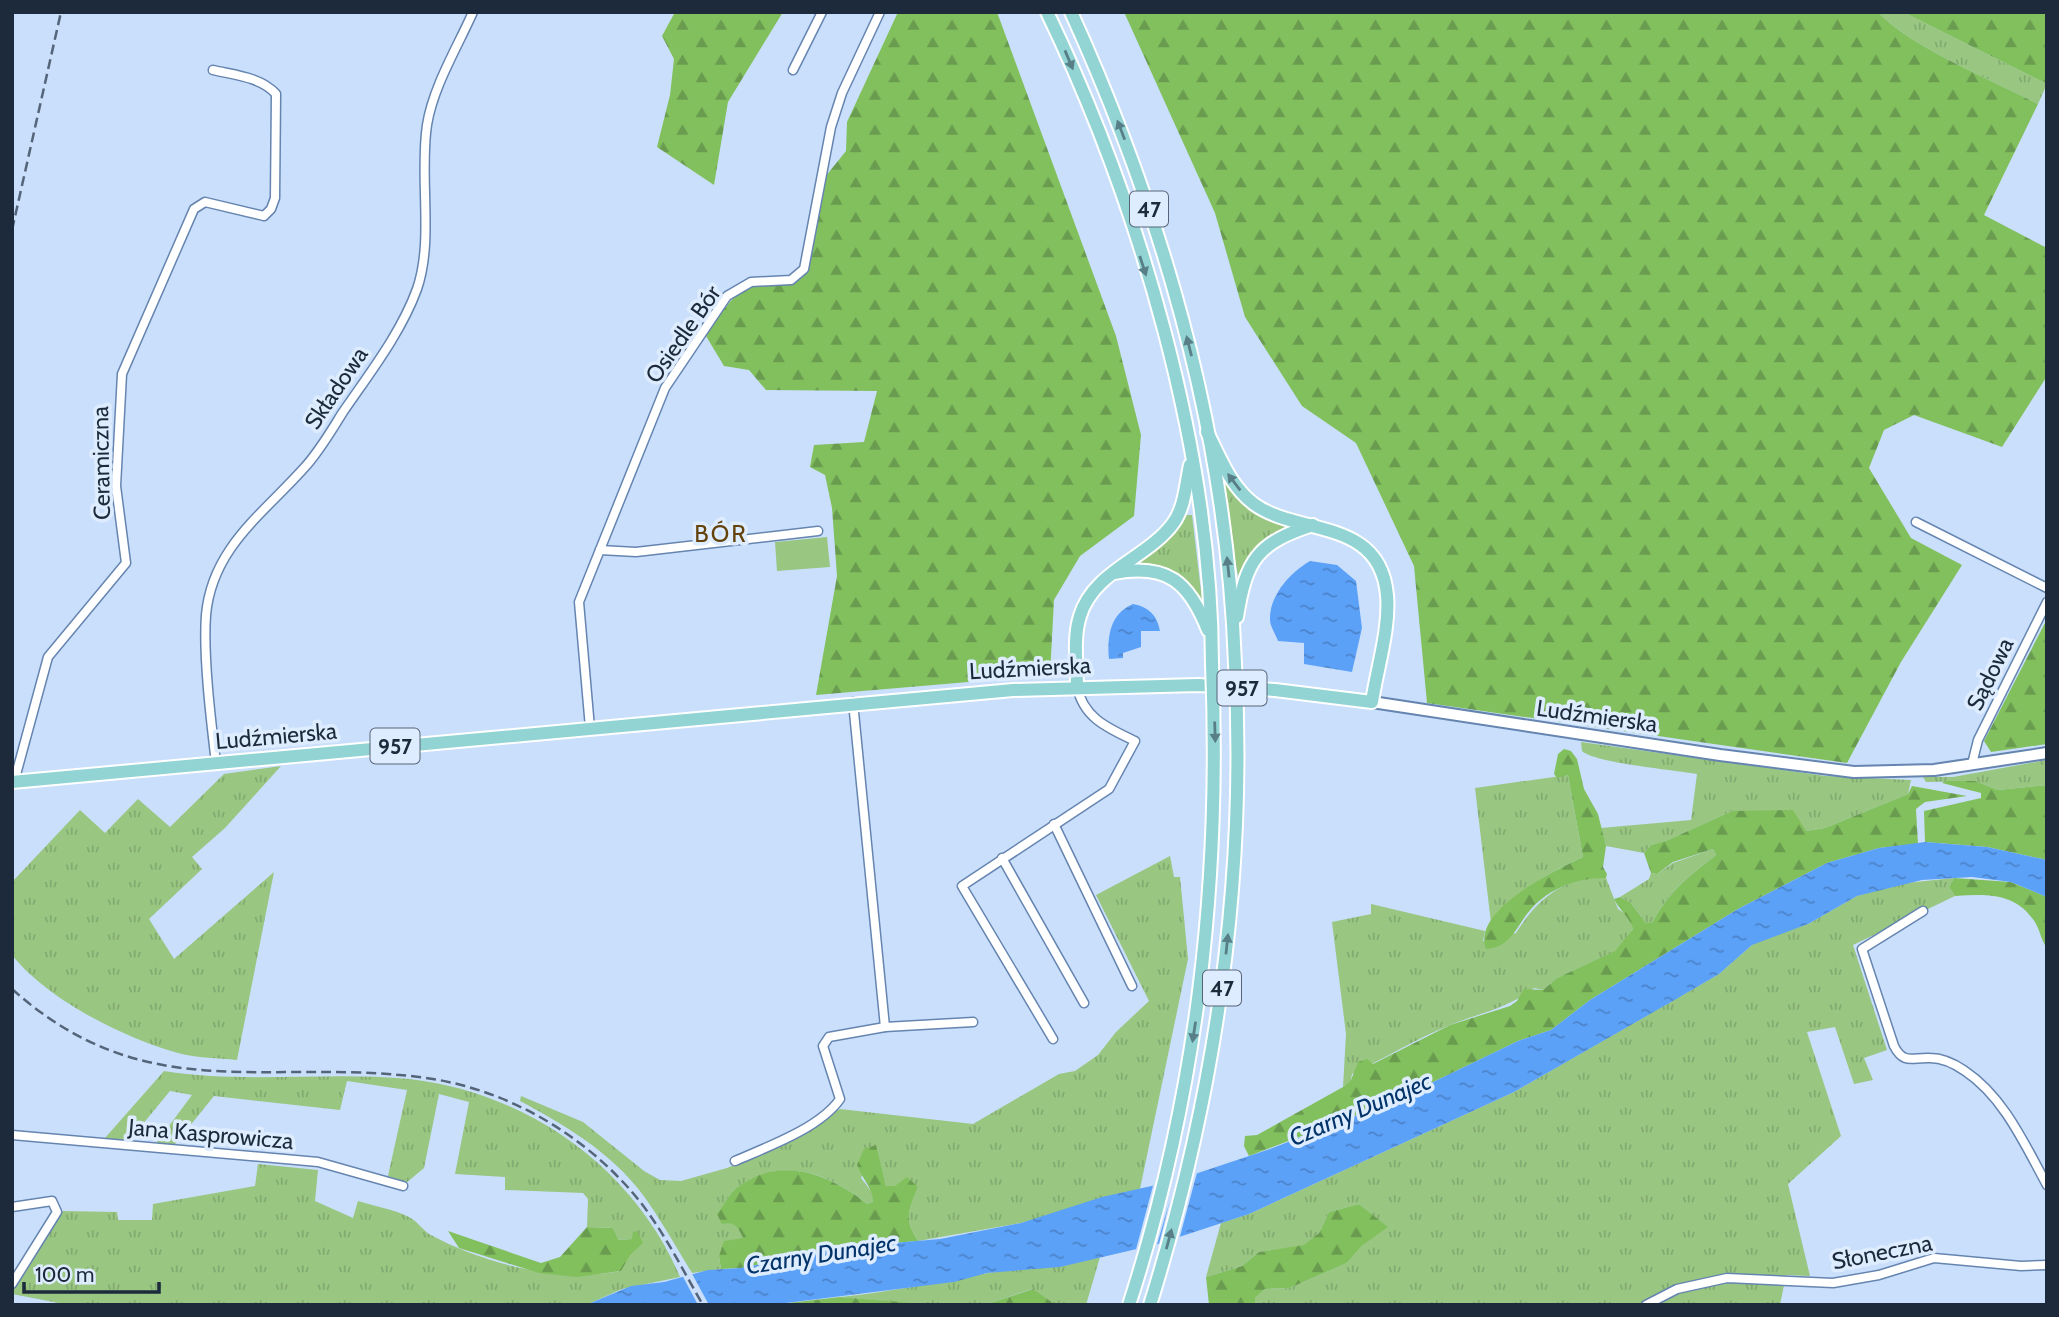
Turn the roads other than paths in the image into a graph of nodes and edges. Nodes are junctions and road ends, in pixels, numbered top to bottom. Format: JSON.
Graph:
{"nodes":[{"id":1,"x":472,"y":12,"type":"edge"},
{"id":2,"x":822,"y":12,"type":"edge"},
{"id":3,"x":880,"y":12,"type":"edge"},
{"id":4,"x":1047,"y":12,"type":"edge"},
{"id":5,"x":1071,"y":12,"type":"edge"},
{"id":6,"x":213,"y":70,"type":"dead end"},
{"id":7,"x":793,"y":70,"type":"dead end"},
{"id":8,"x":1207,"y":432,"type":"junction"},
{"id":9,"x":1192,"y":457,"type":"junction"},
{"id":10,"x":1916,"y":522,"type":"dead end"},
{"id":11,"x":1313,"y":525,"type":"junction"},
{"id":12,"x":818,"y":531,"type":"dead end"},
{"id":13,"x":600,"y":550,"type":"junction"},
{"id":14,"x":1114,"y":573,"type":"junction"},
{"id":15,"x":2047,"y":588,"type":"edge"},
{"id":16,"x":2047,"y":602,"type":"edge"},
{"id":17,"x":1234,"y":635,"type":"junction"},
{"id":18,"x":1212,"y":640,"type":"junction"},
{"id":19,"x":1077,"y":686,"type":"junction"},
{"id":20,"x":853,"y":702,"type":"junction"},
{"id":21,"x":1372,"y":702,"type":"junction"},
{"id":22,"x":590,"y":727,"type":"junction"},
{"id":23,"x":2047,"y":753,"type":"edge"},
{"id":24,"x":216,"y":763,"type":"junction"},
{"id":25,"x":1972,"y":765,"type":"junction"},
{"id":26,"x":13,"y":782,"type":"edge"},
{"id":27,"x":1054,"y":824,"type":"junction"},
{"id":28,"x":1002,"y":858,"type":"junction"},
{"id":29,"x":1923,"y":911,"type":"dead end"},
{"id":30,"x":1132,"y":986,"type":"dead end"},
{"id":31,"x":1084,"y":1003,"type":"dead end"},
{"id":32,"x":973,"y":1022,"type":"dead end"},
{"id":33,"x":885,"y":1027,"type":"junction"},
{"id":34,"x":1053,"y":1039,"type":"dead end"},
{"id":35,"x":12,"y":1135,"type":"edge"},
{"id":36,"x":735,"y":1161,"type":"dead end"},
{"id":37,"x":2047,"y":1185,"type":"edge"},
{"id":38,"x":403,"y":1186,"type":"dead end"},
{"id":39,"x":12,"y":1207,"type":"edge"},
{"id":40,"x":2047,"y":1265,"type":"edge"},
{"id":41,"x":12,"y":1284,"type":"edge"},
{"id":42,"x":1129,"y":1305,"type":"edge"},
{"id":43,"x":1150,"y":1305,"type":"edge"},
{"id":44,"x":1646,"y":1305,"type":"edge"}],
"edges":[{"from":1,"to":24,"type":"street","name":"Składowa"},
{"from":2,"to":7,"type":"street"},
{"from":3,"to":13,"type":"street","name":"Osiedle Bór"},
{"from":4,"to":9,"type":"main road","number":"47","one_way":true},
{"from":8,"to":5,"type":"main road","number":"47","one_way":true},
{"from":6,"to":26,"type":"street","name":"Ceramiczna"},
{"from":11,"to":8,"type":"main road","one_way":true},
{"from":17,"to":8,"type":"main road","number":"47","one_way":true},
{"from":9,"to":14,"type":"main road"},
{"from":9,"to":18,"type":"main road","number":"47"},
{"from":10,"to":15,"type":"street"},
{"from":11,"to":17,"type":"main road"},
{"from":11,"to":21,"type":"main road"},
{"from":12,"to":13,"type":"street"},
{"from":13,"to":22,"type":"street","name":"Osiedle Bór"},
{"from":14,"to":18,"type":"main road"},
{"from":14,"to":19,"type":"main road"},
{"from":16,"to":25,"type":"street","name":"Sądowa"},
{"from":43,"to":17,"type":"main road","number":"47","one_way":true,"bridge":true},
{"from":18,"to":42,"type":"main road","number":"47","one_way":true,"bridge":true},
{"from":19,"to":20,"type":"main road","name":"Ludźmierska","number":"957"},
{"from":19,"to":21,"type":"main road","name":"Ludźmierska","number":"957"},
{"from":19,"to":27,"type":"street"},
{"from":20,"to":22,"type":"main road","name":"Ludźmierska","number":"957"},
{"from":20,"to":33,"type":"street"},
{"from":21,"to":25,"type":"main road","name":"Ludźmierska","number":"957"},
{"from":22,"to":24,"type":"main road","name":"Ludźmierska","number":"957"},
{"from":23,"to":25,"type":"main road","name":"Ludźmierska","number":"957"},
{"from":24,"to":26,"type":"main road","name":"Ludźmierska","number":"957"},
{"from":27,"to":28,"type":"street"},
{"from":27,"to":30,"type":"street"},
{"from":28,"to":31,"type":"street"},
{"from":28,"to":34,"type":"street"},
{"from":29,"to":37,"type":"street"},
{"from":32,"to":33,"type":"street"},
{"from":33,"to":36,"type":"street"},
{"from":35,"to":38,"type":"street","name":"Jana Kasprowicza"},
{"from":39,"to":41,"type":"street"},
{"from":40,"to":44,"type":"street","name":"Słoneczna"}]}
